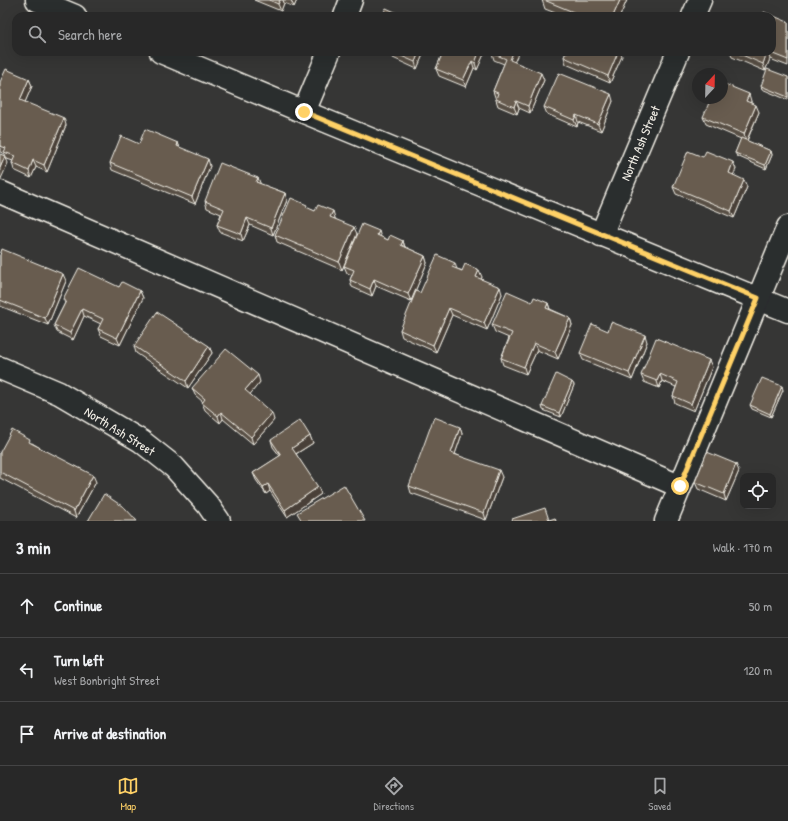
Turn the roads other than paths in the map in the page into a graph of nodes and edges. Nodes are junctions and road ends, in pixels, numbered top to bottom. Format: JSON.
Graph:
{"nodes":[{"id":1,"x":37,"y":0,"type":"edge"},
{"id":2,"x":351,"y":0,"type":"edge"},
{"id":3,"x":700,"y":0,"type":"edge"},
{"id":4,"x":66,"y":12,"type":"edge"},
{"id":5,"x":346,"y":12,"type":"edge"},
{"id":6,"x":695,"y":12,"type":"edge"},
{"id":7,"x":171,"y":56,"type":"edge"},
{"id":8,"x":327,"y":56,"type":"edge"},
{"id":9,"x":676,"y":56,"type":"edge"},
{"id":10,"x":304,"y":112,"type":"junction"},
{"id":11,"x":0,"y":192,"type":"edge"},
{"id":12,"x":788,"y":227,"type":"edge"},
{"id":13,"x":601,"y":235,"type":"junction"},
{"id":14,"x":758,"y":298,"type":"junction"},
{"id":15,"x":788,"y":311,"type":"edge"},
{"id":16,"x":0,"y":368,"type":"edge"},
{"id":17,"x":680,"y":486,"type":"junction"},
{"id":18,"x":219,"y":521,"type":"edge"},
{"id":19,"x":666,"y":521,"type":"edge"}],
"edges":[{"from":1,"to":4,"type":"street"},
{"from":2,"to":5,"type":"street"},
{"from":3,"to":6,"type":"street"},
{"from":7,"to":10,"type":"street"},
{"from":8,"to":10,"type":"street"},
{"from":9,"to":13,"type":"street","name":"North Ash Street"},
{"from":10,"to":13,"type":"street"},
{"from":11,"to":17,"type":"street"},
{"from":12,"to":14,"type":"street"},
{"from":13,"to":14,"type":"street"},
{"from":14,"to":15,"type":"street"},
{"from":14,"to":17,"type":"street"},
{"from":16,"to":18,"type":"street","name":"North Ash Street"},
{"from":17,"to":19,"type":"street"}]}
